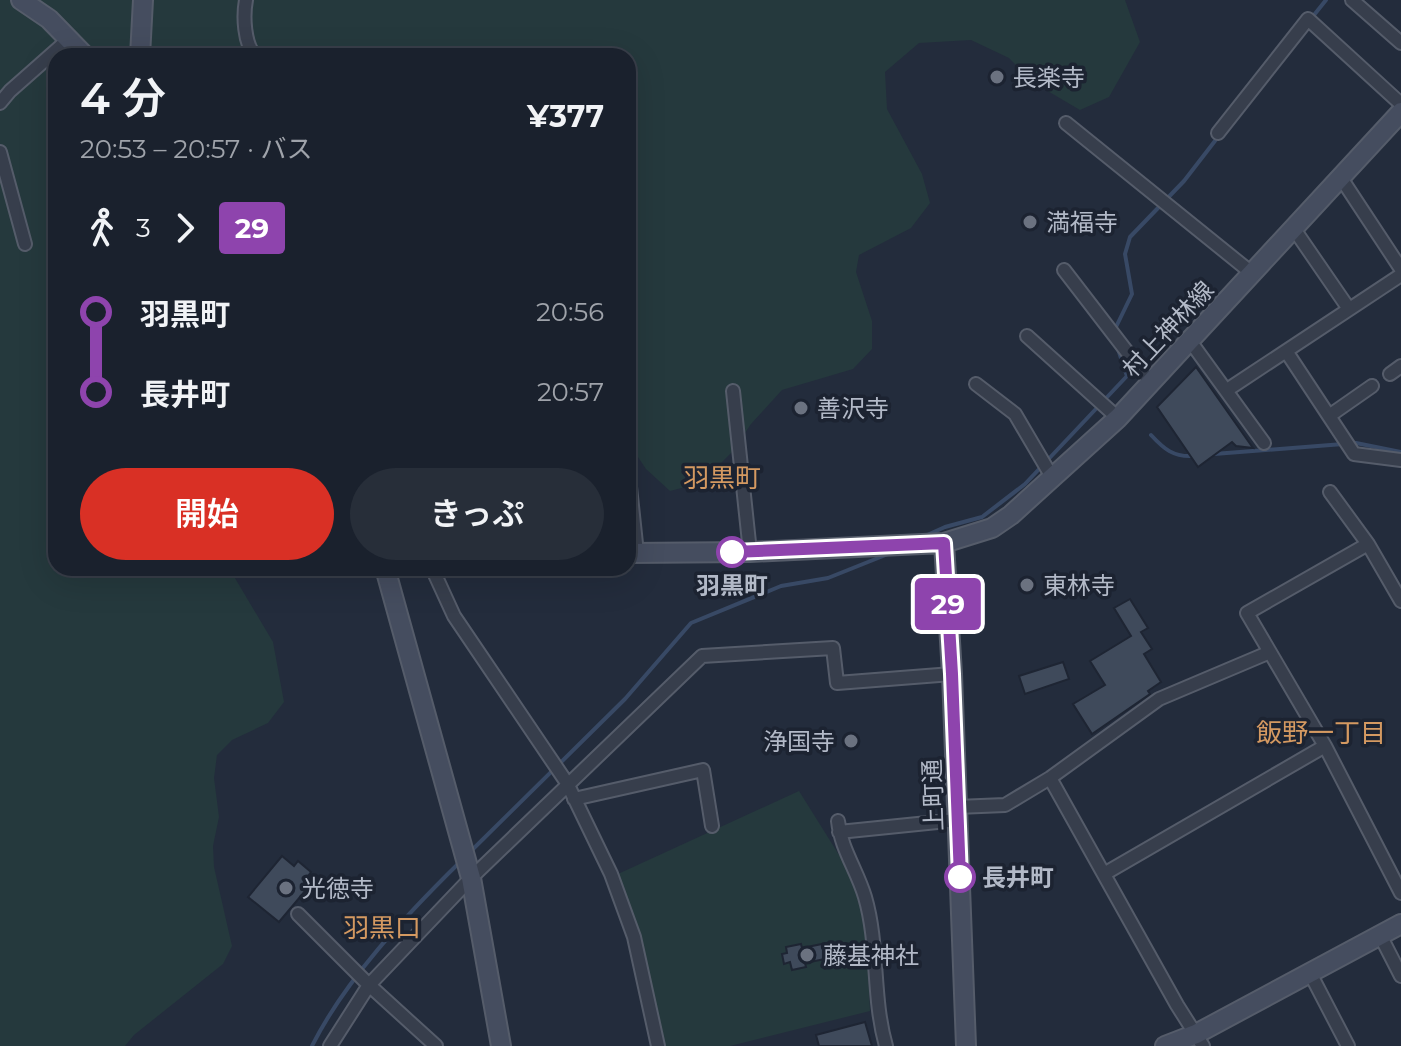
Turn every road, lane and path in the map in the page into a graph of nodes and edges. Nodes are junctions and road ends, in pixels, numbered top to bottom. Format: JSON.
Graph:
{"nodes":[{"id":1,"x":21,"y":0,"type":"edge"},
{"id":2,"x":143,"y":0,"type":"edge"},
{"id":3,"x":246,"y":0,"type":"edge"},
{"id":4,"x":1352,"y":0,"type":"edge"},
{"id":5,"x":70,"y":38,"type":"junction"},
{"id":6,"x":1401,"y":43,"type":"edge"},
{"id":7,"x":59,"y":48,"type":"edge"},
{"id":8,"x":78,"y":48,"type":"edge"},
{"id":9,"x":140,"y":48,"type":"edge"},
{"id":10,"x":250,"y":48,"type":"edge"},
{"id":11,"x":48,"y":57,"type":"edge"},
{"id":12,"x":0,"y":103,"type":"edge"},
{"id":13,"x":1400,"y":115,"type":"edge"},
{"id":14,"x":1066,"y":123,"type":"dead end"},
{"id":15,"x":1218,"y":133,"type":"dead end"},
{"id":16,"x":0,"y":152,"type":"edge"},
{"id":17,"x":1341,"y":178,"type":"junction"},
{"id":18,"x":1294,"y":229,"type":"junction"},
{"id":19,"x":25,"y":244,"type":"dead end"},
{"id":20,"x":1401,"y":269,"type":"edge"},
{"id":21,"x":1064,"y":270,"type":"dead end"},
{"id":22,"x":1253,"y":274,"type":"junction"},
{"id":23,"x":1401,"y":275,"type":"edge"},
{"id":24,"x":1349,"y":309,"type":"junction"},
{"id":25,"x":1027,"y":336,"type":"dead end"},
{"id":26,"x":1190,"y":341,"type":"junction"},
{"id":27,"x":1286,"y":351,"type":"junction"},
{"id":28,"x":1151,"y":383,"type":"junction"},
{"id":29,"x":976,"y":384,"type":"dead end"},
{"id":30,"x":1372,"y":386,"type":"dead end"},
{"id":31,"x":1227,"y":390,"type":"junction"},
{"id":32,"x":733,"y":391,"type":"dead end"},
{"id":33,"x":1329,"y":416,"type":"junction"},
{"id":34,"x":1118,"y":418,"type":"junction"},
{"id":35,"x":1264,"y":443,"type":"dead end"},
{"id":36,"x":1401,"y":460,"type":"edge"},
{"id":37,"x":1052,"y":477,"type":"junction"},
{"id":38,"x":1330,"y":492,"type":"dead end"},
{"id":39,"x":944,"y":543,"type":"junction"},
{"id":40,"x":1368,"y":544,"type":"junction"},
{"id":41,"x":750,"y":552,"type":"junction"},
{"id":42,"x":636,"y":553,"type":"edge"},
{"id":43,"x":387,"y":576,"type":"edge"},
{"id":44,"x":436,"y":576,"type":"edge"},
{"id":45,"x":1401,"y":601,"type":"edge"},
{"id":46,"x":1270,"y":652,"type":"junction"},
{"id":47,"x":952,"y":674,"type":"junction"},
{"id":48,"x":1325,"y":746,"type":"junction"},
{"id":49,"x":1050,"y":778,"type":"junction"},
{"id":50,"x":567,"y":783,"type":"junction"},
{"id":51,"x":574,"y":799,"type":"junction"},
{"id":52,"x":957,"y":814,"type":"junction"},
{"id":53,"x":712,"y":826,"type":"dead end"},
{"id":54,"x":1104,"y":874,"type":"junction"},
{"id":55,"x":471,"y":878,"type":"junction"},
{"id":56,"x":1401,"y":893,"type":"edge"},
{"id":57,"x":298,"y":914,"type":"dead end"},
{"id":58,"x":1401,"y":924,"type":"edge"},
{"id":59,"x":1380,"y":935,"type":"junction"},
{"id":60,"x":1310,"y":973,"type":"junction"},
{"id":61,"x":1401,"y":976,"type":"edge"},
{"id":62,"x":369,"y":985,"type":"junction"},
{"id":63,"x":1200,"y":1040,"type":"edge"},
{"id":64,"x":432,"y":1045,"type":"edge"},
{"id":65,"x":330,"y":1046,"type":"edge"},
{"id":66,"x":501,"y":1046,"type":"edge"},
{"id":67,"x":658,"y":1046,"type":"edge"},
{"id":68,"x":886,"y":1046,"type":"edge"},
{"id":69,"x":966,"y":1046,"type":"edge"},
{"id":70,"x":1165,"y":1046,"type":"edge"},
{"id":71,"x":1348,"y":1046,"type":"edge"}],
"edges":[{"from":1,"to":5,"type":"street"},
{"from":2,"to":9,"type":"street"},
{"from":3,"to":10,"type":"street"},
{"from":4,"to":6,"type":"street"},
{"from":5,"to":7,"type":"street"},
{"from":5,"to":8,"type":"street"},
{"from":11,"to":12,"type":"street"},
{"from":13,"to":15,"type":"street"},
{"from":13,"to":17,"type":"street","name":"村上神林線"},
{"from":14,"to":22,"type":"street"},
{"from":16,"to":19,"type":"street"},
{"from":17,"to":18,"type":"street","name":"村上神林線"},
{"from":17,"to":20,"type":"street"},
{"from":18,"to":22,"type":"street","name":"村上神林線"},
{"from":18,"to":24,"type":"street"},
{"from":21,"to":28,"type":"street"},
{"from":22,"to":26,"type":"street","name":"村上神林線"},
{"from":23,"to":24,"type":"street"},
{"from":24,"to":27,"type":"street"},
{"from":25,"to":34,"type":"street"},
{"from":26,"to":28,"type":"street","name":"村上神林線"},
{"from":26,"to":31,"type":"street"},
{"from":27,"to":31,"type":"street"},
{"from":27,"to":33,"type":"street"},
{"from":28,"to":34,"type":"street","name":"村上神林線"},
{"from":29,"to":37,"type":"street"},
{"from":30,"to":33,"type":"street"},
{"from":31,"to":35,"type":"street"},
{"from":32,"to":41,"type":"street"},
{"from":33,"to":36,"type":"street"},
{"from":34,"to":37,"type":"street","name":"村上神林線"},
{"from":37,"to":39,"type":"street","name":"村上神林線"},
{"from":38,"to":40,"type":"street"},
{"from":39,"to":41,"type":"street","name":"村上神林線"},
{"from":39,"to":47,"type":"street","name":"上町通"},
{"from":40,"to":45,"type":"street"},
{"from":40,"to":46,"type":"street"},
{"from":41,"to":42,"type":"street","name":"村上神林線"},
{"from":43,"to":55,"type":"street"},
{"from":44,"to":50,"type":"street"},
{"from":46,"to":48,"type":"street"},
{"from":46,"to":49,"type":"street"},
{"from":47,"to":50,"type":"street"},
{"from":47,"to":52,"type":"street","name":"上町通"},
{"from":48,"to":54,"type":"street"},
{"from":48,"to":56,"type":"street"},
{"from":49,"to":52,"type":"street"},
{"from":49,"to":54,"type":"street"},
{"from":50,"to":51,"type":"street"},
{"from":50,"to":55,"type":"street"},
{"from":51,"to":53,"type":"street"},
{"from":51,"to":67,"type":"street"},
{"from":52,"to":68,"type":"street"},
{"from":52,"to":69,"type":"street","name":"上町通"},
{"from":54,"to":63,"type":"street"},
{"from":55,"to":62,"type":"street"},
{"from":55,"to":66,"type":"street"},
{"from":57,"to":62,"type":"street"},
{"from":58,"to":59,"type":"street"},
{"from":59,"to":60,"type":"street"},
{"from":59,"to":61,"type":"street"},
{"from":60,"to":63,"type":"street"},
{"from":60,"to":71,"type":"street"},
{"from":62,"to":64,"type":"street"},
{"from":62,"to":65,"type":"street"},
{"from":63,"to":70,"type":"street"}]}
